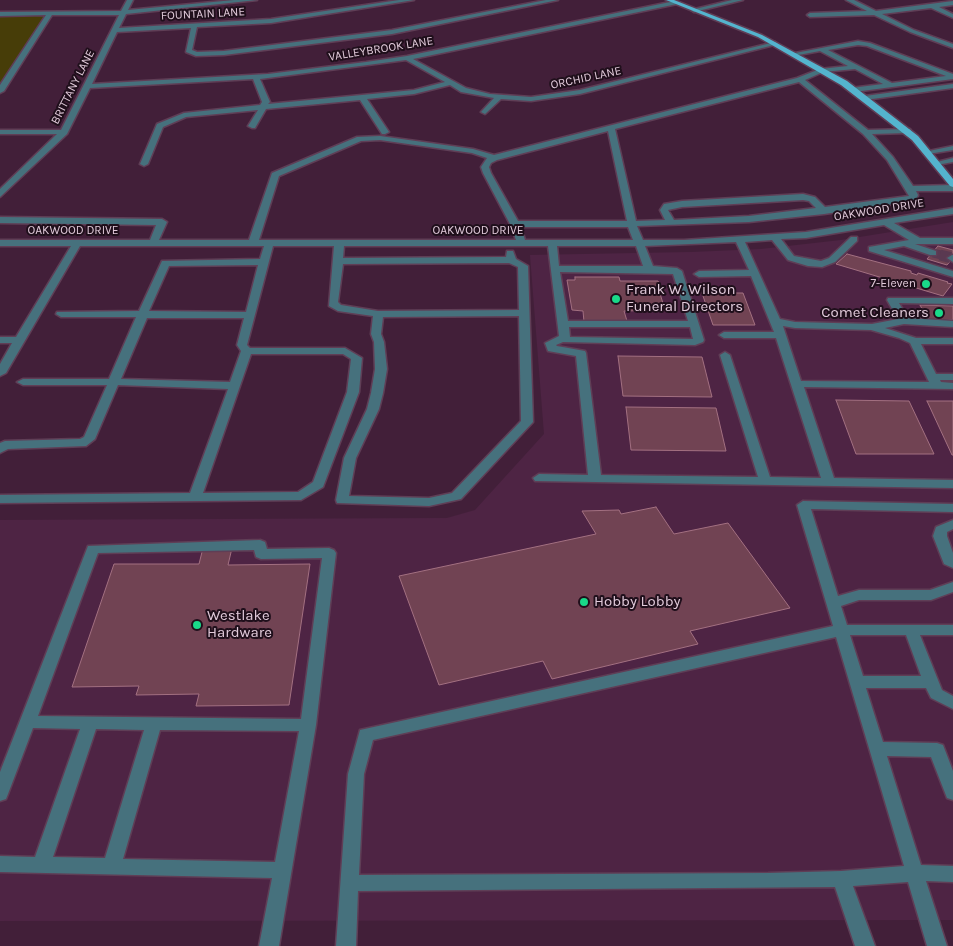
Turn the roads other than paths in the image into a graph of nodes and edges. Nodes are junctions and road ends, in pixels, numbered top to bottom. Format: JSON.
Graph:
{"nodes":[{"id":1,"x":130,"y":0,"type":"edge"},
{"id":2,"x":254,"y":0,"type":"edge"},
{"id":3,"x":411,"y":0,"type":"edge"},
{"id":4,"x":555,"y":0,"type":"edge"},
{"id":5,"x":740,"y":0,"type":"edge"},
{"id":6,"x":849,"y":0,"type":"edge"},
{"id":7,"x":920,"y":0,"type":"edge"},
{"id":8,"x":672,"y":1,"type":"edge"},
{"id":9,"x":953,"y":2,"type":"edge"},
{"id":10,"x":932,"y":6,"type":"junction"},
{"id":11,"x":694,"y":10,"type":"junction"},
{"id":12,"x":123,"y":13,"type":"junction"},
{"id":13,"x":0,"y":14,"type":"edge"},
{"id":14,"x":50,"y":14,"type":"junction"},
{"id":15,"x":875,"y":14,"type":"junction"},
{"id":16,"x":810,"y":15,"type":"dead end"},
{"id":17,"x":953,"y":16,"type":"edge"},
{"id":18,"x":194,"y":27,"type":"junction"},
{"id":19,"x":115,"y":30,"type":"junction"},
{"id":20,"x":775,"y":44,"type":"junction"},
{"id":21,"x":953,"y":46,"type":"edge"},
{"id":22,"x":821,"y":49,"type":"junction"},
{"id":23,"x":793,"y":54,"type":"junction"},
{"id":24,"x":408,"y":58,"type":"junction"},
{"id":25,"x":855,"y":67,"type":"junction"},
{"id":26,"x":822,"y":70,"type":"junction"},
{"id":27,"x":953,"y":76,"type":"edge"},
{"id":28,"x":256,"y":77,"type":"junction"},
{"id":29,"x":800,"y":80,"type":"junction"},
{"id":30,"x":450,"y":84,"type":"junction"},
{"id":31,"x":891,"y":85,"type":"junction"},
{"id":32,"x":86,"y":86,"type":"junction"},
{"id":33,"x":953,"y":86,"type":"edge"},
{"id":34,"x":854,"y":90,"type":"junction"},
{"id":35,"x":0,"y":91,"type":"edge"},
{"id":36,"x":362,"y":97,"type":"junction"},
{"id":37,"x":498,"y":98,"type":"junction"},
{"id":38,"x":866,"y":98,"type":"junction"},
{"id":39,"x":264,"y":108,"type":"junction"},
{"id":40,"x":485,"y":112,"type":"dead end"},
{"id":41,"x":252,"y":126,"type":"dead end"},
{"id":42,"x":611,"y":128,"type":"junction"},
{"id":43,"x":907,"y":131,"type":"junction"},
{"id":44,"x":0,"y":132,"type":"edge"},
{"id":45,"x":64,"y":132,"type":"junction"},
{"id":46,"x":385,"y":132,"type":"dead end"},
{"id":47,"x":866,"y":132,"type":"junction"},
{"id":48,"x":953,"y":148,"type":"edge"},
{"id":49,"x":928,"y":152,"type":"junction"},
{"id":50,"x":494,"y":158,"type":"junction"},
{"id":51,"x":953,"y":160,"type":"edge"},
{"id":52,"x":937,"y":163,"type":"junction"},
{"id":53,"x":144,"y":164,"type":"dead end"},
{"id":54,"x":953,"y":184,"type":"edge"},
{"id":55,"x":953,"y":188,"type":"edge"},
{"id":56,"x":910,"y":189,"type":"junction"},
{"id":57,"x":0,"y":194,"type":"edge"},
{"id":58,"x":902,"y":201,"type":"junction"},
{"id":59,"x":824,"y":211,"type":"junction"},
{"id":60,"x":953,"y":211,"type":"edge"},
{"id":61,"x":915,"y":217,"type":"junction"},
{"id":62,"x":0,"y":220,"type":"edge"},
{"id":63,"x":748,"y":220,"type":"junction"},
{"id":64,"x":885,"y":222,"type":"junction"},
{"id":65,"x":671,"y":223,"type":"junction"},
{"id":66,"x":515,"y":224,"type":"junction"},
{"id":67,"x":632,"y":224,"type":"junction"},
{"id":68,"x":839,"y":230,"type":"junction"},
{"id":69,"x":775,"y":238,"type":"junction"},
{"id":70,"x":762,"y":239,"type":"junction"},
{"id":71,"x":854,"y":239,"type":"junction"},
{"id":72,"x":740,"y":240,"type":"junction"},
{"id":73,"x":918,"y":241,"type":"junction"},
{"id":74,"x":953,"y":241,"type":"edge"},
{"id":75,"x":0,"y":243,"type":"edge"},
{"id":76,"x":77,"y":243,"type":"junction"},
{"id":77,"x":153,"y":243,"type":"junction"},
{"id":78,"x":253,"y":243,"type":"junction"},
{"id":79,"x":269,"y":243,"type":"junction"},
{"id":80,"x":339,"y":243,"type":"junction"},
{"id":81,"x":509,"y":244,"type":"junction"},
{"id":82,"x":522,"y":244,"type":"junction"},
{"id":83,"x":552,"y":244,"type":"junction"},
{"id":84,"x":640,"y":244,"type":"junction"},
{"id":85,"x":903,"y":244,"type":"junction"},
{"id":86,"x":872,"y":249,"type":"junction"},
{"id":87,"x":933,"y":253,"type":"tunnel mouth"},
{"id":88,"x":511,"y":260,"type":"junction"},
{"id":89,"x":339,"y":261,"type":"junction"},
{"id":90,"x":264,"y":262,"type":"junction"},
{"id":91,"x":555,"y":269,"type":"junction"},
{"id":92,"x":649,"y":269,"type":"junction"},
{"id":93,"x":755,"y":273,"type":"junction"},
{"id":94,"x":699,"y":274,"type":"dead end"},
{"id":95,"x":953,"y":274,"type":"edge"},
{"id":96,"x":953,"y":301,"type":"edge"},
{"id":97,"x":524,"y":313,"type":"junction"},
{"id":98,"x":61,"y":314,"type":"dead end"},
{"id":99,"x":143,"y":314,"type":"junction"},
{"id":100,"x":378,"y":314,"type":"junction"},
{"id":101,"x":250,"y":315,"type":"junction"},
{"id":102,"x":904,"y":321,"type":"junction"},
{"id":103,"x":776,"y":322,"type":"junction"},
{"id":104,"x":563,"y":324,"type":"junction"},
{"id":105,"x":694,"y":324,"type":"junction"},
{"id":106,"x":953,"y":324,"type":"edge"},
{"id":107,"x":872,"y":327,"type":"junction"},
{"id":108,"x":724,"y":335,"type":"dead end"},
{"id":109,"x":780,"y":335,"type":"junction"},
{"id":110,"x":565,"y":338,"type":"junction"},
{"id":111,"x":0,"y":340,"type":"edge"},
{"id":112,"x":20,"y":340,"type":"junction"},
{"id":113,"x":914,"y":341,"type":"junction"},
{"id":114,"x":953,"y":341,"type":"edge"},
{"id":115,"x":247,"y":352,"type":"junction"},
{"id":116,"x":725,"y":356,"type":"dead end"},
{"id":117,"x":2,"y":368,"type":"edge"},
{"id":118,"x":953,"y":377,"type":"edge"},
{"id":119,"x":935,"y":381,"type":"junction"},
{"id":120,"x":23,"y":382,"type":"dead end"},
{"id":121,"x":114,"y":382,"type":"junction"},
{"id":122,"x":796,"y":384,"type":"junction"},
{"id":123,"x":235,"y":386,"type":"junction"},
{"id":124,"x":953,"y":386,"type":"edge"},
{"id":125,"x":0,"y":449,"type":"edge"},
{"id":126,"x":539,"y":478,"type":"dead end"},
{"id":127,"x":595,"y":479,"type":"junction"},
{"id":128,"x":765,"y":481,"type":"junction"},
{"id":129,"x":829,"y":482,"type":"junction"},
{"id":130,"x":953,"y":484,"type":"edge"},
{"id":131,"x":195,"y":497,"type":"junction"},
{"id":132,"x":0,"y":499,"type":"edge"},
{"id":133,"x":953,"y":508,"type":"edge"},
{"id":134,"x":953,"y":524,"type":"edge"},
{"id":135,"x":953,"y":563,"type":"edge"},
{"id":136,"x":953,"y":587,"type":"edge"},
{"id":137,"x":833,"y":603,"type":"junction"},
{"id":138,"x":841,"y":630,"type":"junction"},
{"id":139,"x":911,"y":630,"type":"junction"},
{"id":140,"x":953,"y":630,"type":"edge"},
{"id":141,"x":857,"y":682,"type":"junction"},
{"id":142,"x":930,"y":682,"type":"junction"},
{"id":143,"x":953,"y":702,"type":"edge"},
{"id":144,"x":26,"y":722,"type":"junction"},
{"id":145,"x":90,"y":723,"type":"junction"},
{"id":146,"x":154,"y":724,"type":"junction"},
{"id":147,"x":308,"y":725,"type":"junction"},
{"id":148,"x":877,"y":749,"type":"junction"},
{"id":149,"x":953,"y":792,"type":"edge"},
{"id":150,"x":0,"y":794,"type":"edge"},
{"id":151,"x":0,"y":864,"type":"edge"},
{"id":152,"x":41,"y":866,"type":"junction"},
{"id":153,"x":112,"y":866,"type":"junction"},
{"id":154,"x":282,"y":870,"type":"junction"},
{"id":155,"x":915,"y":874,"type":"junction"},
{"id":156,"x":953,"y":874,"type":"edge"},
{"id":157,"x":841,"y":879,"type":"junction"},
{"id":158,"x":349,"y":884,"type":"junction"},
{"id":159,"x":270,"y":946,"type":"edge"},
{"id":160,"x":346,"y":946,"type":"edge"},
{"id":161,"x":865,"y":946,"type":"edge"},
{"id":162,"x":937,"y":946,"type":"edge"}],
"edges":[{"from":1,"to":12,"type":"street","name":"BRITTANY LANE"},
{"from":2,"to":12,"type":"street"},
{"from":3,"to":18,"type":"street","name":"FOUNTAIN LANE"},
{"from":4,"to":18,"type":"street"},
{"from":5,"to":11,"type":"street"},
{"from":6,"to":15,"type":"street"},
{"from":7,"to":10,"type":"street"},
{"from":8,"to":11,"type":"main road"},
{"from":8,"to":24,"type":"street","name":"VALLEYBROOK LANE"},
{"from":9,"to":10,"type":"street"},
{"from":10,"to":15,"type":"street"},
{"from":10,"to":17,"type":"street"},
{"from":11,"to":20,"type":"main road"},
{"from":12,"to":14,"type":"street"},
{"from":12,"to":19,"type":"street","name":"BRITTANY LANE"},
{"from":13,"to":14,"type":"street"},
{"from":14,"to":35,"type":"street"},
{"from":15,"to":16,"type":"street"},
{"from":15,"to":21,"type":"street"},
{"from":18,"to":19,"type":"street","name":"FOUNTAIN LANE"},
{"from":19,"to":32,"type":"street","name":"BRITTANY LANE"},
{"from":20,"to":23,"type":"main road"},
{"from":20,"to":37,"type":"street","name":"ORCHID LANE"},
{"from":22,"to":23,"type":"street"},
{"from":22,"to":25,"type":"street"},
{"from":22,"to":27,"type":"street"},
{"from":23,"to":26,"type":"main road"},
{"from":24,"to":28,"type":"street","name":"VALLEYBROOK LANE"},
{"from":24,"to":30,"type":"street","name":"ORCHID LANE"},
{"from":25,"to":26,"type":"street"},
{"from":25,"to":31,"type":"street"},
{"from":26,"to":29,"type":"street"},
{"from":26,"to":34,"type":"main road"},
{"from":27,"to":31,"type":"street"},
{"from":28,"to":32,"type":"street","name":"VALLEYBROOK LANE"},
{"from":28,"to":39,"type":"street"},
{"from":29,"to":42,"type":"street"},
{"from":29,"to":47,"type":"street"},
{"from":30,"to":36,"type":"street"},
{"from":30,"to":37,"type":"street","name":"ORCHID LANE"},
{"from":31,"to":34,"type":"street"},
{"from":32,"to":45,"type":"street","name":"BRITTANY LANE"},
{"from":33,"to":38,"type":"street"},
{"from":34,"to":38,"type":"main road"},
{"from":36,"to":39,"type":"street"},
{"from":36,"to":46,"type":"street"},
{"from":37,"to":40,"type":"street"},
{"from":38,"to":43,"type":"main road"},
{"from":39,"to":41,"type":"street"},
{"from":39,"to":53,"type":"street"},
{"from":42,"to":50,"type":"street"},
{"from":42,"to":67,"type":"street"},
{"from":43,"to":47,"type":"street"},
{"from":43,"to":49,"type":"main road"},
{"from":44,"to":45,"type":"street"},
{"from":45,"to":57,"type":"street","name":"BRITTANY LANE"},
{"from":47,"to":56,"type":"street"},
{"from":48,"to":49,"type":"street"},
{"from":49,"to":52,"type":"main road"},
{"from":50,"to":66,"type":"street"},
{"from":50,"to":78,"type":"street"},
{"from":51,"to":52,"type":"street"},
{"from":52,"to":54,"type":"main road"},
{"from":55,"to":56,"type":"street"},
{"from":56,"to":58,"type":"street"},
{"from":58,"to":59,"type":"street"},
{"from":58,"to":61,"type":"street"},
{"from":59,"to":63,"type":"street"},
{"from":59,"to":65,"type":"street"},
{"from":60,"to":61,"type":"street","name":"OAKWOOD DRIVE"},
{"from":61,"to":64,"type":"street","name":"OAKWOOD DRIVE"},
{"from":62,"to":77,"type":"street"},
{"from":63,"to":65,"type":"street"},
{"from":63,"to":70,"type":"street"},
{"from":64,"to":68,"type":"street","name":"OAKWOOD DRIVE"},
{"from":64,"to":73,"type":"street"},
{"from":65,"to":67,"type":"street"},
{"from":66,"to":67,"type":"street"},
{"from":66,"to":82,"type":"street"},
{"from":67,"to":84,"type":"street"},
{"from":68,"to":69,"type":"street","name":"OAKWOOD DRIVE"},
{"from":68,"to":71,"type":"street"},
{"from":69,"to":70,"type":"street","name":"OAKWOOD DRIVE"},
{"from":69,"to":71,"type":"street"},
{"from":70,"to":72,"type":"street","name":"OAKWOOD DRIVE"},
{"from":71,"to":86,"type":"street"},
{"from":72,"to":84,"type":"street","name":"OAKWOOD DRIVE"},
{"from":72,"to":93,"type":"street"},
{"from":73,"to":74,"type":"street"},
{"from":73,"to":85,"type":"street"},
{"from":75,"to":76,"type":"street","name":"OAKWOOD DRIVE"},
{"from":76,"to":77,"type":"street","name":"OAKWOOD DRIVE"},
{"from":76,"to":112,"type":"street"},
{"from":77,"to":78,"type":"street","name":"OAKWOOD DRIVE"},
{"from":78,"to":79,"type":"street","name":"OAKWOOD DRIVE"},
{"from":79,"to":80,"type":"street","name":"OAKWOOD DRIVE"},
{"from":79,"to":90,"type":"street"},
{"from":80,"to":81,"type":"street","name":"OAKWOOD DRIVE"},
{"from":80,"to":89,"type":"street"},
{"from":81,"to":82,"type":"street","name":"OAKWOOD DRIVE"},
{"from":81,"to":88,"type":"street"},
{"from":82,"to":83,"type":"street","name":"OAKWOOD DRIVE"},
{"from":83,"to":84,"type":"street","name":"OAKWOOD DRIVE"},
{"from":83,"to":91,"type":"street"},
{"from":84,"to":92,"type":"street"},
{"from":85,"to":86,"type":"street"},
{"from":85,"to":87,"type":"street"},
{"from":86,"to":95,"type":"street"},
{"from":88,"to":89,"type":"street"},
{"from":88,"to":97,"type":"street"},
{"from":89,"to":100,"type":"street"},
{"from":90,"to":99,"type":"street"},
{"from":90,"to":101,"type":"street"},
{"from":91,"to":92,"type":"street"},
{"from":91,"to":104,"type":"street"},
{"from":92,"to":105,"type":"street"},
{"from":93,"to":94,"type":"street"},
{"from":93,"to":103,"type":"street"},
{"from":96,"to":102,"type":"street"},
{"from":97,"to":100,"type":"street"},
{"from":97,"to":100,"type":"street"},
{"from":98,"to":99,"type":"street"},
{"from":99,"to":101,"type":"street"},
{"from":99,"to":121,"type":"street"},
{"from":101,"to":115,"type":"street"},
{"from":102,"to":106,"type":"street"},
{"from":102,"to":107,"type":"street"},
{"from":103,"to":107,"type":"street"},
{"from":103,"to":109,"type":"street"},
{"from":104,"to":105,"type":"street"},
{"from":104,"to":110,"type":"street"},
{"from":105,"to":110,"type":"street"},
{"from":107,"to":113,"type":"street"},
{"from":108,"to":109,"type":"street"},
{"from":109,"to":122,"type":"street"},
{"from":110,"to":127,"type":"street"},
{"from":111,"to":112,"type":"street"},
{"from":112,"to":117,"type":"street"},
{"from":113,"to":114,"type":"street"},
{"from":113,"to":119,"type":"street"},
{"from":115,"to":123,"type":"street"},
{"from":115,"to":131,"type":"street"},
{"from":116,"to":128,"type":"street"},
{"from":118,"to":119,"type":"street"},
{"from":119,"to":122,"type":"street"},
{"from":119,"to":124,"type":"street"},
{"from":120,"to":121,"type":"street"},
{"from":121,"to":123,"type":"street"},
{"from":121,"to":125,"type":"street"},
{"from":122,"to":129,"type":"street"},
{"from":123,"to":131,"type":"street"},
{"from":126,"to":127,"type":"street"},
{"from":127,"to":128,"type":"street"},
{"from":128,"to":129,"type":"street"},
{"from":129,"to":130,"type":"street"},
{"from":131,"to":132,"type":"street"},
{"from":133,"to":137,"type":"street"},
{"from":134,"to":135,"type":"street"},
{"from":136,"to":137,"type":"street"},
{"from":137,"to":138,"type":"street"},
{"from":138,"to":139,"type":"street"},
{"from":138,"to":141,"type":"street"},
{"from":138,"to":158,"type":"street"},
{"from":139,"to":140,"type":"street"},
{"from":139,"to":142,"type":"street"},
{"from":141,"to":142,"type":"street"},
{"from":141,"to":148,"type":"street"},
{"from":142,"to":143,"type":"street"},
{"from":144,"to":145,"type":"street"},
{"from":144,"to":147,"type":"street"},
{"from":144,"to":150,"type":"street"},
{"from":145,"to":146,"type":"street"},
{"from":145,"to":152,"type":"street"},
{"from":146,"to":147,"type":"street"},
{"from":146,"to":153,"type":"street"},
{"from":147,"to":154,"type":"street"},
{"from":148,"to":149,"type":"street"},
{"from":148,"to":155,"type":"street"},
{"from":151,"to":152,"type":"street"},
{"from":152,"to":153,"type":"street"},
{"from":153,"to":154,"type":"street"},
{"from":154,"to":159,"type":"street"},
{"from":155,"to":156,"type":"street"},
{"from":155,"to":157,"type":"street"},
{"from":155,"to":162,"type":"street"},
{"from":157,"to":158,"type":"street"},
{"from":157,"to":161,"type":"street"},
{"from":158,"to":160,"type":"street"}]}
